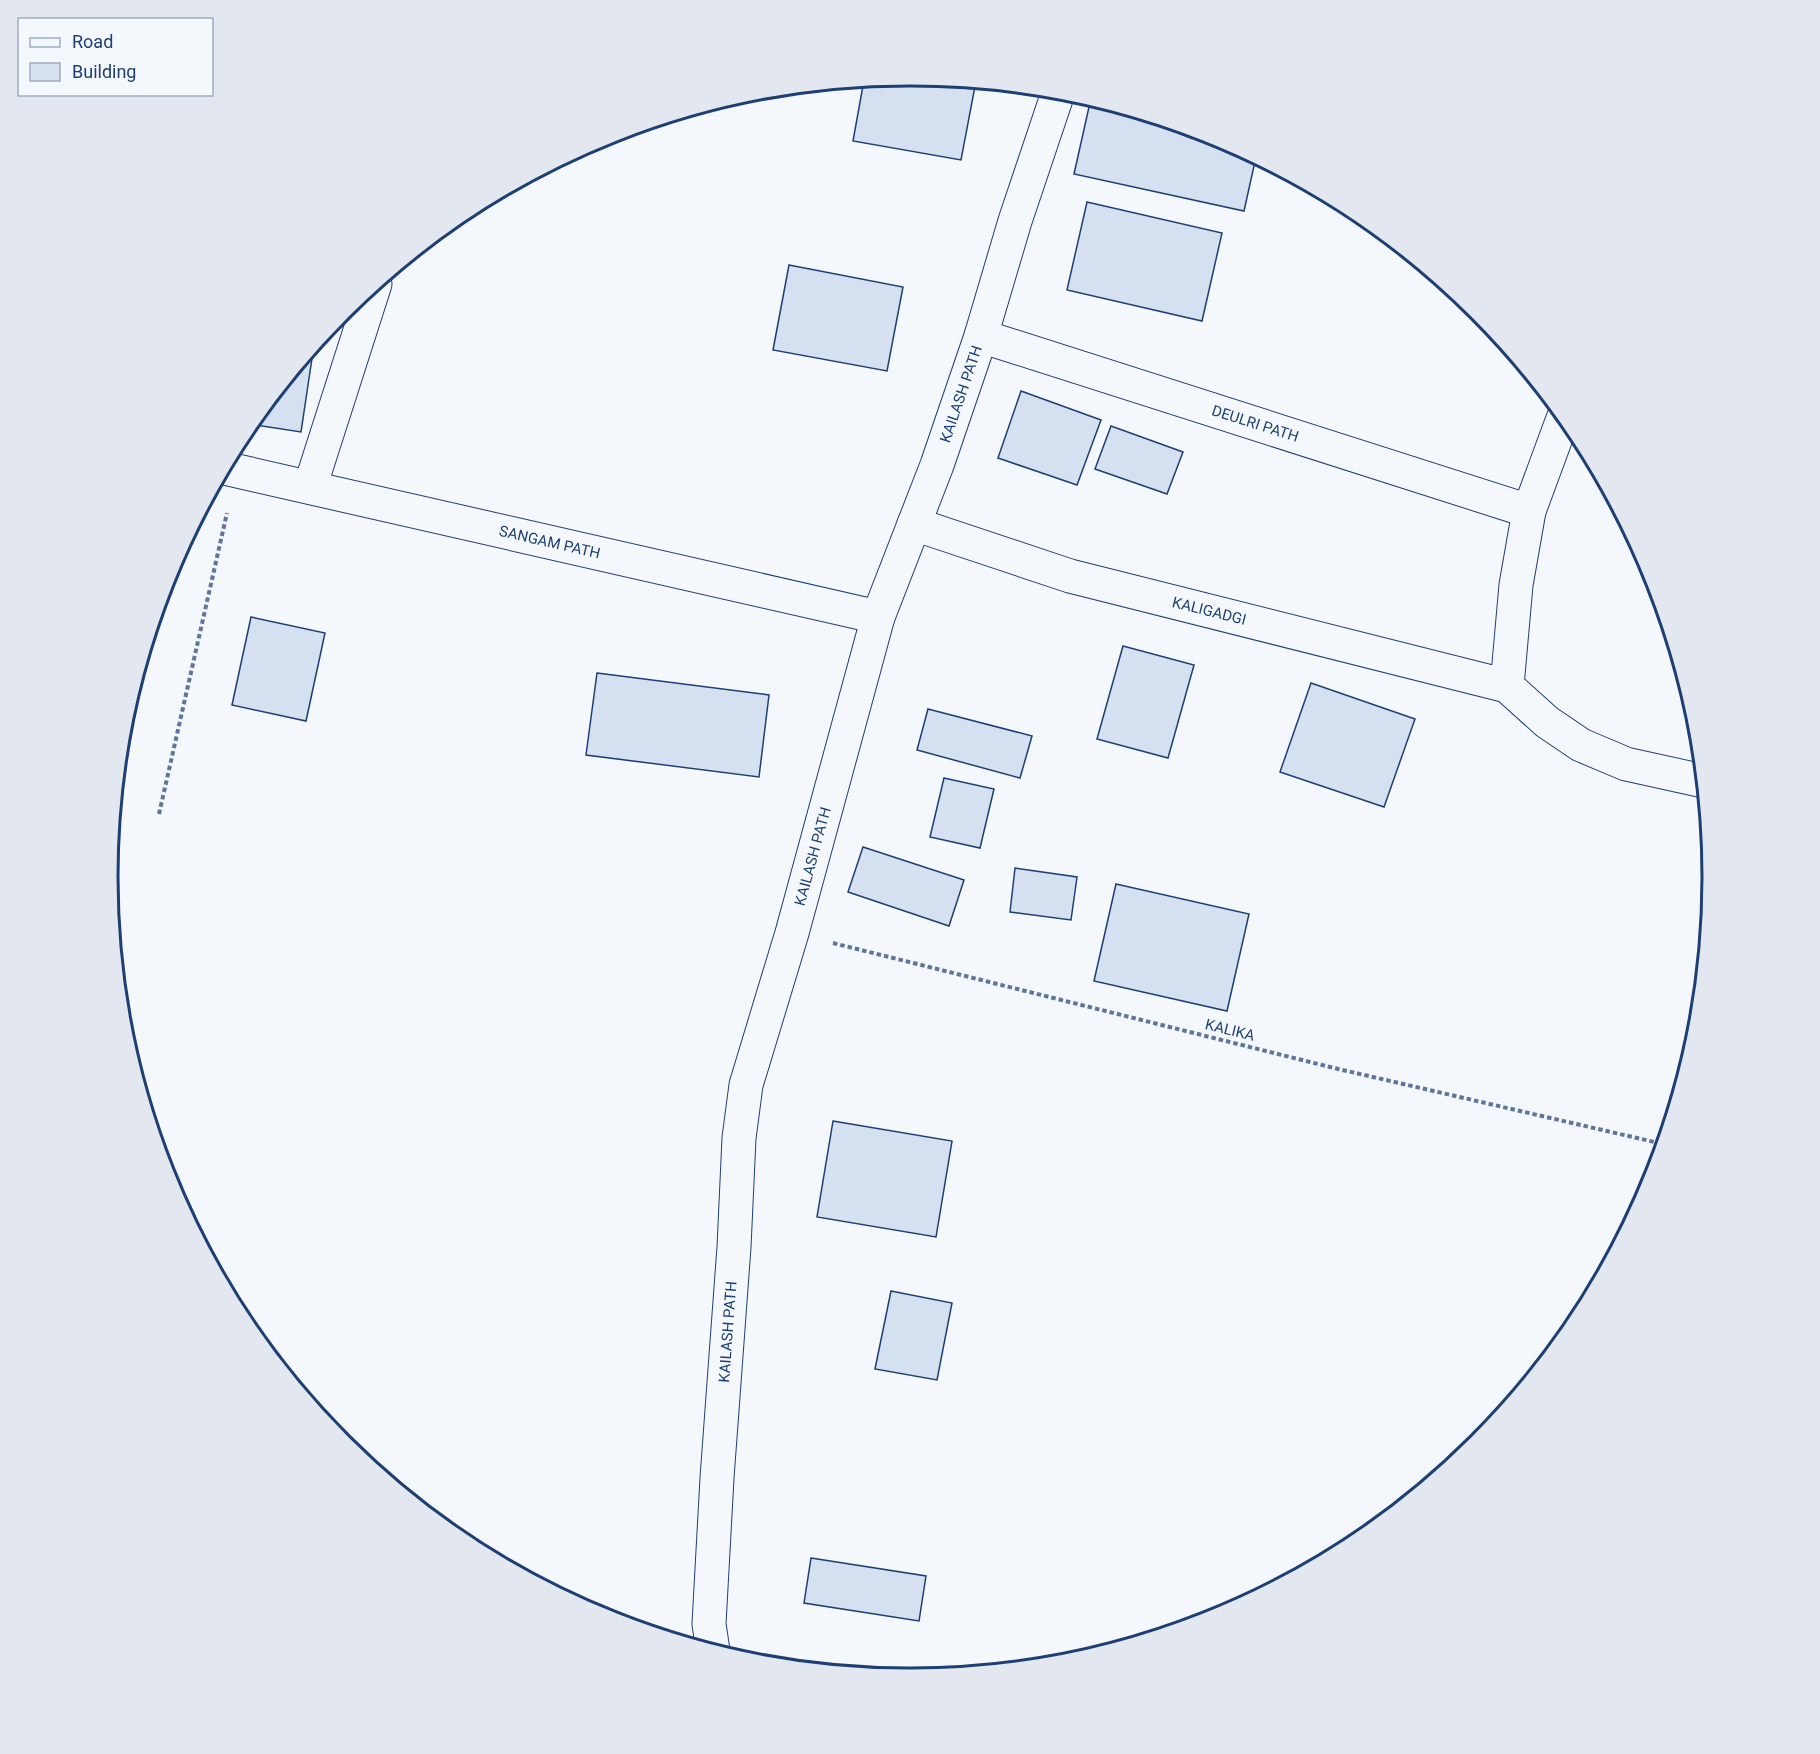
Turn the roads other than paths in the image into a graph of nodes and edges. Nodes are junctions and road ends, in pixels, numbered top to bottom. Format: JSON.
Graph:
{"nodes":[{"id":1,"x":1056,"y":100,"type":"edge"},
{"id":2,"x":370,"y":298,"type":"edge"},
{"id":3,"x":981,"y":336,"type":"junction"},
{"id":4,"x":1563,"y":430,"type":"edge"},
{"id":5,"x":232,"y":470,"type":"edge"},
{"id":6,"x":310,"y":487,"type":"junction"},
{"id":7,"x":1529,"y":511,"type":"junction"},
{"id":8,"x":914,"y":524,"type":"junction"},
{"id":9,"x":878,"y":617,"type":"junction"},
{"id":10,"x":1508,"y":686,"type":"junction"},
{"id":11,"x":1696,"y":780,"type":"edge"},
{"id":12,"x":712,"y":1643,"type":"edge"}],
"edges":[{"from":1,"to":3,"type":"street","name":"KAILASH PATH"},
{"from":2,"to":6,"type":"street"},
{"from":3,"to":7,"type":"street","name":"DEULRI PATH"},
{"from":3,"to":8,"type":"street","name":"KAILASH PATH"},
{"from":4,"to":7,"type":"street"},
{"from":5,"to":6,"type":"street","name":"SANGAM PATH"},
{"from":6,"to":9,"type":"street","name":"SANGAM PATH"},
{"from":7,"to":10,"type":"street"},
{"from":8,"to":9,"type":"street","name":"KAILASH PATH"},
{"from":8,"to":10,"type":"street","name":"KALIGADGI"},
{"from":9,"to":12,"type":"street","name":"KAILASH PATH"},
{"from":10,"to":11,"type":"street"}]}
